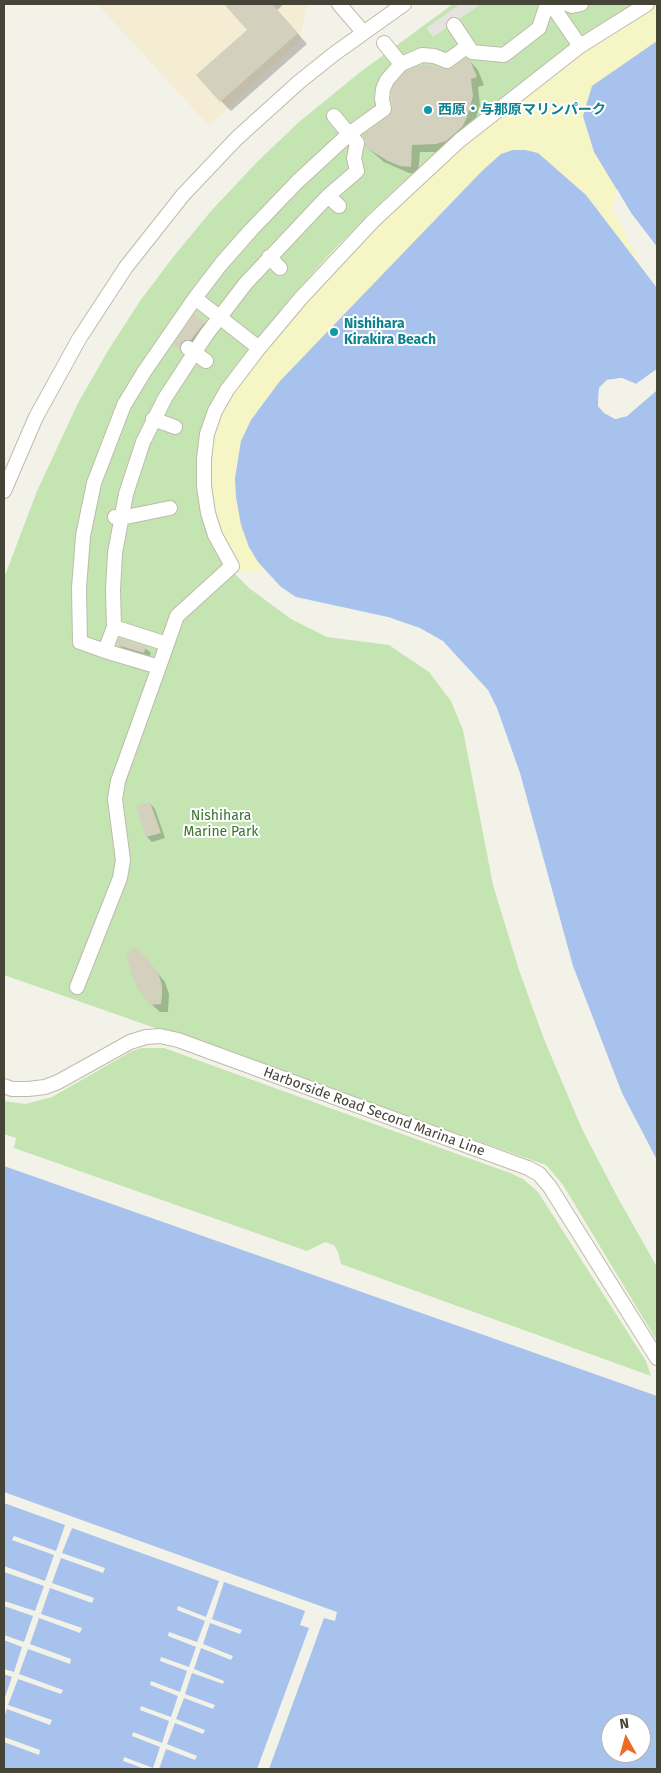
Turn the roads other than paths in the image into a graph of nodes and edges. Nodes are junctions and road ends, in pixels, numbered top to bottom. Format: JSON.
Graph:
{"nodes":[{"id":1,"x":339,"y":4,"type":"edge"},
{"id":2,"x":404,"y":4,"type":"edge"},
{"id":3,"x":550,"y":4,"type":"edge"},
{"id":4,"x":567,"y":4,"type":"edge"},
{"id":5,"x":582,"y":4,"type":"edge"},
{"id":6,"x":647,"y":4,"type":"edge"},
{"id":7,"x":454,"y":25,"type":"dead end"},
{"id":8,"x":363,"y":32,"type":"junction"},
{"id":9,"x":384,"y":43,"type":"dead end"},
{"id":10,"x":468,"y":46,"type":"junction"},
{"id":11,"x":580,"y":46,"type":"junction"},
{"id":12,"x":400,"y":64,"type":"junction"},
{"id":13,"x":334,"y":116,"type":"dead end"},
{"id":14,"x":349,"y":134,"type":"junction"},
{"id":15,"x":328,"y":196,"type":"junction"},
{"id":16,"x":339,"y":206,"type":"dead end"},
{"id":17,"x":269,"y":258,"type":"junction"},
{"id":18,"x":280,"y":268,"type":"dead end"},
{"id":19,"x":195,"y":298,"type":"junction"},
{"id":20,"x":219,"y":317,"type":"junction"},
{"id":21,"x":259,"y":348,"type":"junction"},
{"id":22,"x":191,"y":350,"type":"junction"},
{"id":23,"x":206,"y":362,"type":"dead end"},
{"id":24,"x":153,"y":419,"type":"junction"},
{"id":25,"x":175,"y":427,"type":"dead end"},
{"id":26,"x":4,"y":490,"type":"edge"},
{"id":27,"x":170,"y":508,"type":"dead end"},
{"id":28,"x":118,"y":517,"type":"junction"},
{"id":29,"x":114,"y":627,"type":"junction"},
{"id":30,"x":167,"y":644,"type":"junction"},
{"id":31,"x":105,"y":651,"type":"junction"},
{"id":32,"x":159,"y":667,"type":"junction"},
{"id":33,"x":77,"y":987,"type":"dead end"},
{"id":34,"x":4,"y":1086,"type":"edge"},
{"id":35,"x":657,"y":1358,"type":"edge"}],
"edges":[{"from":1,"to":8,"type":"street"},
{"from":2,"to":8,"type":"street"},
{"from":3,"to":10,"type":"street"},
{"from":3,"to":11,"type":"street"},
{"from":4,"to":5,"type":"street"},
{"from":6,"to":11,"type":"street"},
{"from":7,"to":10,"type":"street"},
{"from":8,"to":26,"type":"street"},
{"from":9,"to":12,"type":"street"},
{"from":10,"to":12,"type":"street"},
{"from":11,"to":21,"type":"street"},
{"from":12,"to":14,"type":"street"},
{"from":13,"to":14,"type":"street"},
{"from":14,"to":15,"type":"street"},
{"from":14,"to":19,"type":"street"},
{"from":15,"to":16,"type":"street"},
{"from":15,"to":17,"type":"street"},
{"from":17,"to":18,"type":"street"},
{"from":17,"to":20,"type":"street"},
{"from":19,"to":20,"type":"street"},
{"from":19,"to":31,"type":"street"},
{"from":20,"to":21,"type":"street"},
{"from":20,"to":22,"type":"street"},
{"from":21,"to":30,"type":"street"},
{"from":22,"to":23,"type":"street"},
{"from":22,"to":24,"type":"street"},
{"from":24,"to":25,"type":"street"},
{"from":24,"to":28,"type":"street"},
{"from":27,"to":28,"type":"street"},
{"from":28,"to":29,"type":"street"},
{"from":29,"to":30,"type":"street"},
{"from":29,"to":31,"type":"street"},
{"from":30,"to":32,"type":"street"},
{"from":31,"to":32,"type":"street"},
{"from":32,"to":33,"type":"street"},
{"from":34,"to":35,"type":"street","name":"Harborside Road Second Marina Line"}]}
